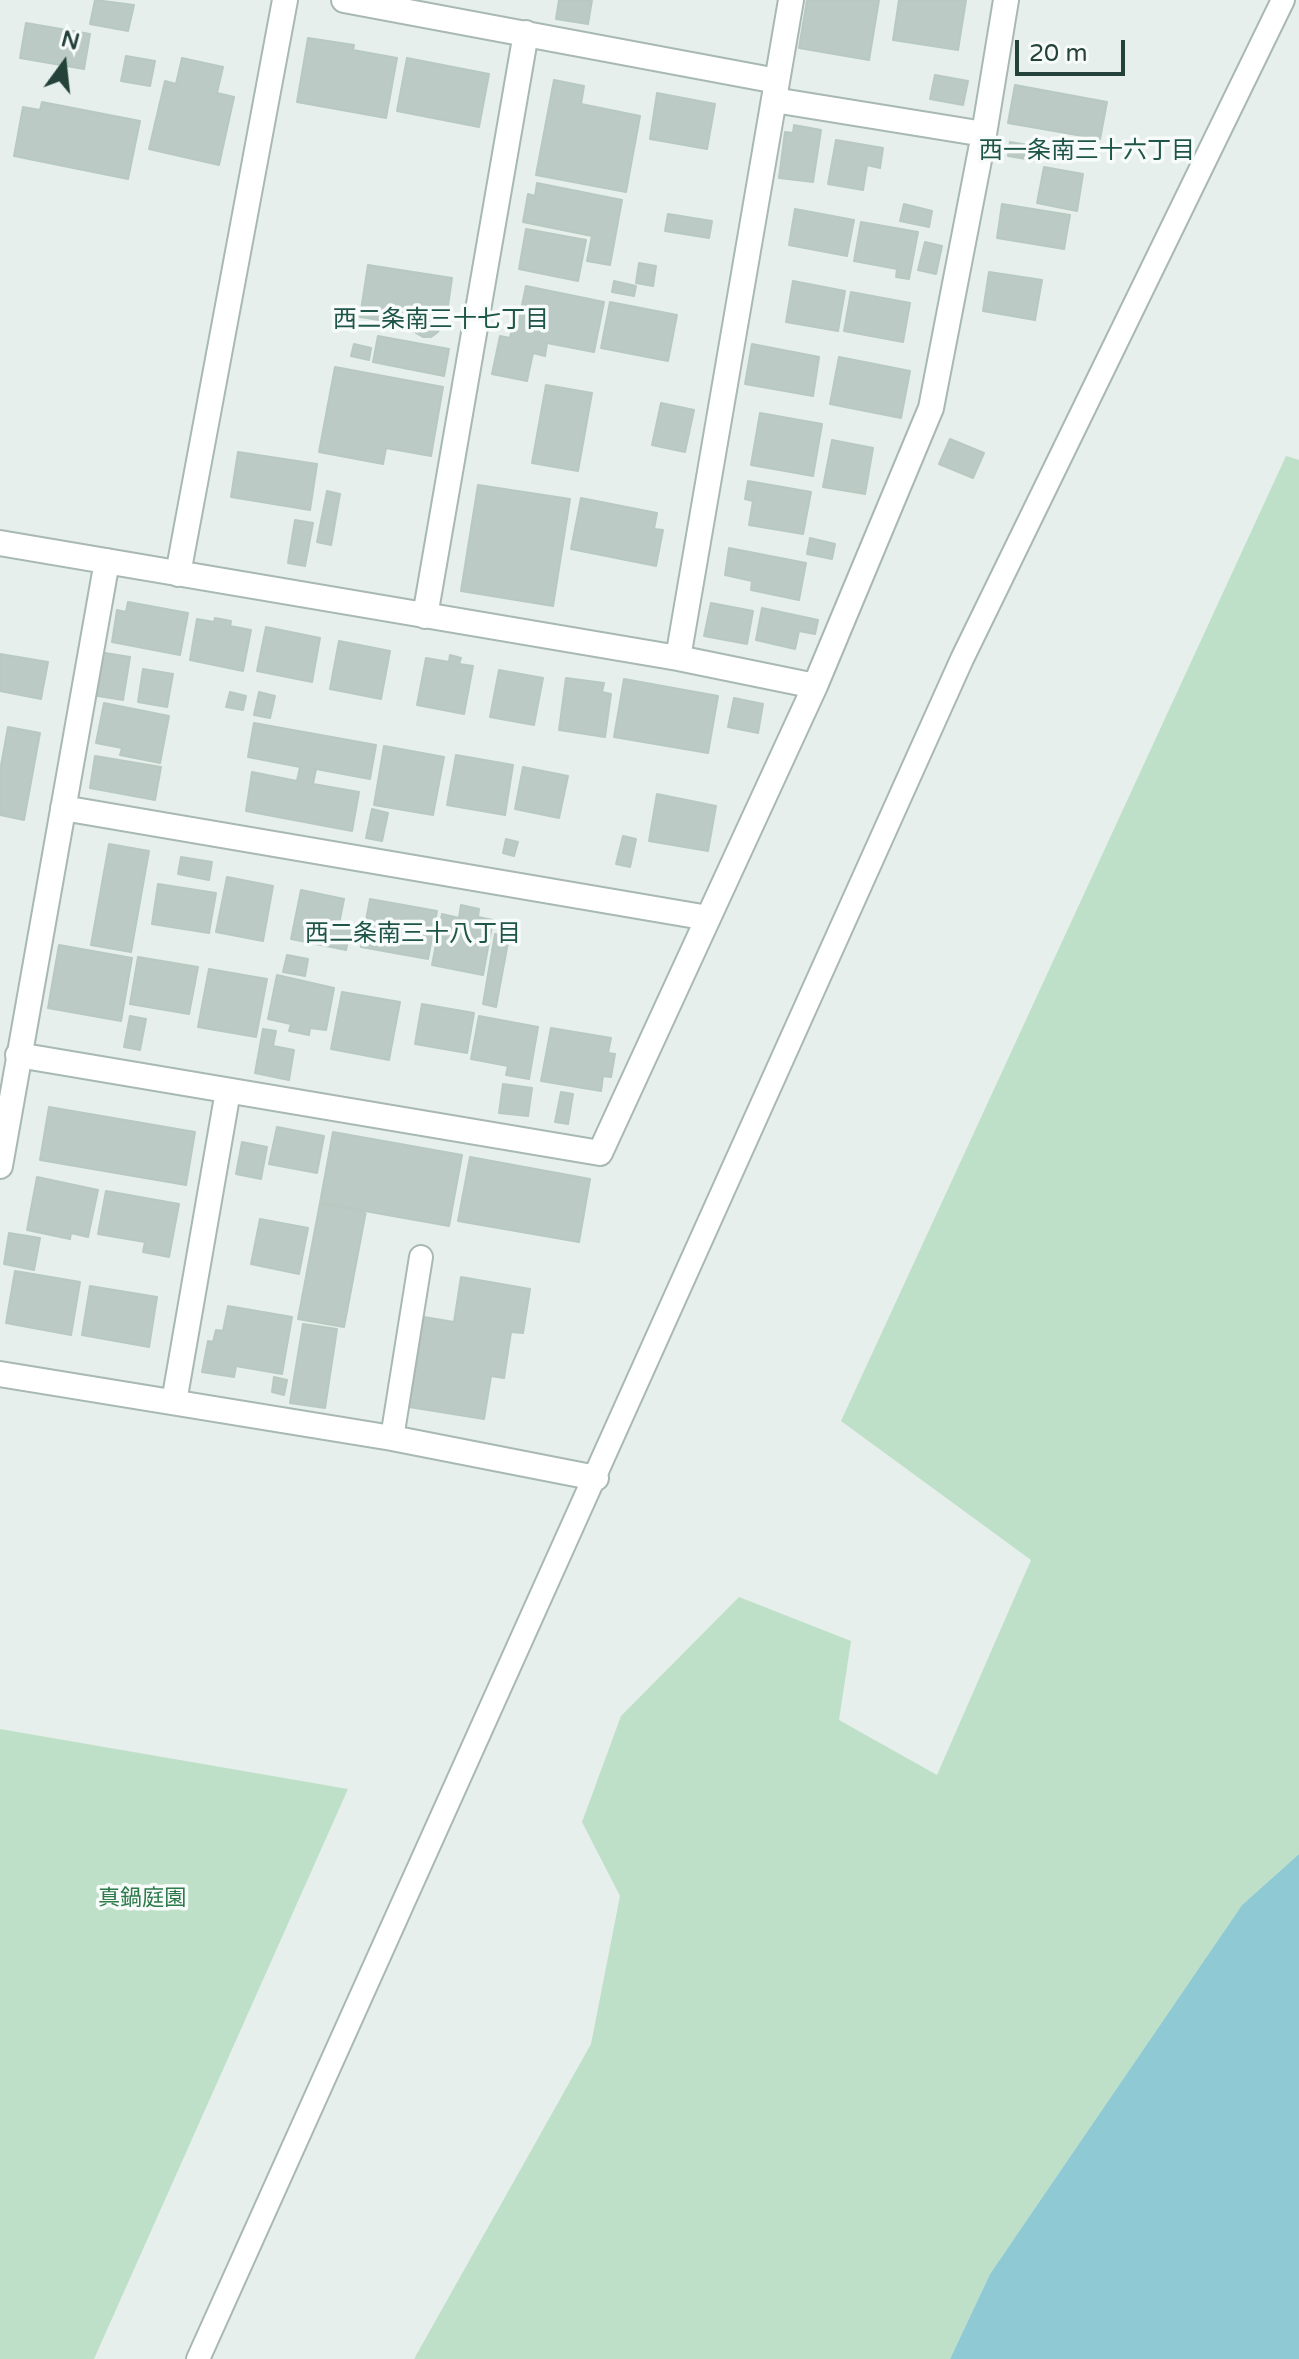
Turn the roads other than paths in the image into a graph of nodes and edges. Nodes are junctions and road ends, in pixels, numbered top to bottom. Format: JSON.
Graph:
{"nodes":[{"id":1,"x":285,"y":0,"type":"edge"},
{"id":2,"x":344,"y":0,"type":"edge"},
{"id":3,"x":791,"y":0,"type":"edge"},
{"id":4,"x":1006,"y":0,"type":"edge"},
{"id":5,"x":1283,"y":0,"type":"edge"},
{"id":6,"x":526,"y":33,"type":"junction"},
{"id":7,"x":775,"y":90,"type":"junction"},
{"id":8,"x":984,"y":134,"type":"junction"},
{"id":9,"x":0,"y":543,"type":"edge"},
{"id":10,"x":107,"y":561,"type":"junction"},
{"id":11,"x":178,"y":574,"type":"junction"},
{"id":12,"x":425,"y":616,"type":"junction"},
{"id":13,"x":678,"y":658,"type":"junction"},
{"id":14,"x":815,"y":686,"type":"junction"},
{"id":15,"x":63,"y":808,"type":"junction"},
{"id":16,"x":708,"y":918,"type":"junction"},
{"id":17,"x":18,"y":1055,"type":"junction"},
{"id":18,"x":228,"y":1091,"type":"junction"},
{"id":19,"x":0,"y":1166,"type":"edge"},
{"id":20,"x":421,"y":1257,"type":"dead end"},
{"id":21,"x":0,"y":1374,"type":"edge"},
{"id":22,"x":174,"y":1402,"type":"junction"},
{"id":23,"x":392,"y":1438,"type":"junction"},
{"id":24,"x":596,"y":1478,"type":"junction"},
{"id":25,"x":198,"y":2359,"type":"edge"}],
"edges":[{"from":1,"to":11,"type":"street"},
{"from":2,"to":6,"type":"street"},
{"from":3,"to":7,"type":"street"},
{"from":4,"to":8,"type":"street"},
{"from":5,"to":24,"type":"lane"},
{"from":6,"to":7,"type":"street"},
{"from":6,"to":12,"type":"street"},
{"from":7,"to":8,"type":"street"},
{"from":7,"to":13,"type":"street"},
{"from":8,"to":14,"type":"street"},
{"from":9,"to":10,"type":"street"},
{"from":10,"to":11,"type":"street"},
{"from":10,"to":15,"type":"street"},
{"from":11,"to":12,"type":"street"},
{"from":12,"to":13,"type":"street"},
{"from":13,"to":14,"type":"street"},
{"from":14,"to":16,"type":"street"},
{"from":15,"to":16,"type":"street"},
{"from":15,"to":17,"type":"street"},
{"from":16,"to":18,"type":"street"},
{"from":17,"to":18,"type":"street"},
{"from":17,"to":19,"type":"street"},
{"from":18,"to":22,"type":"street"},
{"from":20,"to":23,"type":"lane"},
{"from":21,"to":22,"type":"street"},
{"from":22,"to":23,"type":"street"},
{"from":23,"to":24,"type":"street"},
{"from":24,"to":25,"type":"lane"}]}
